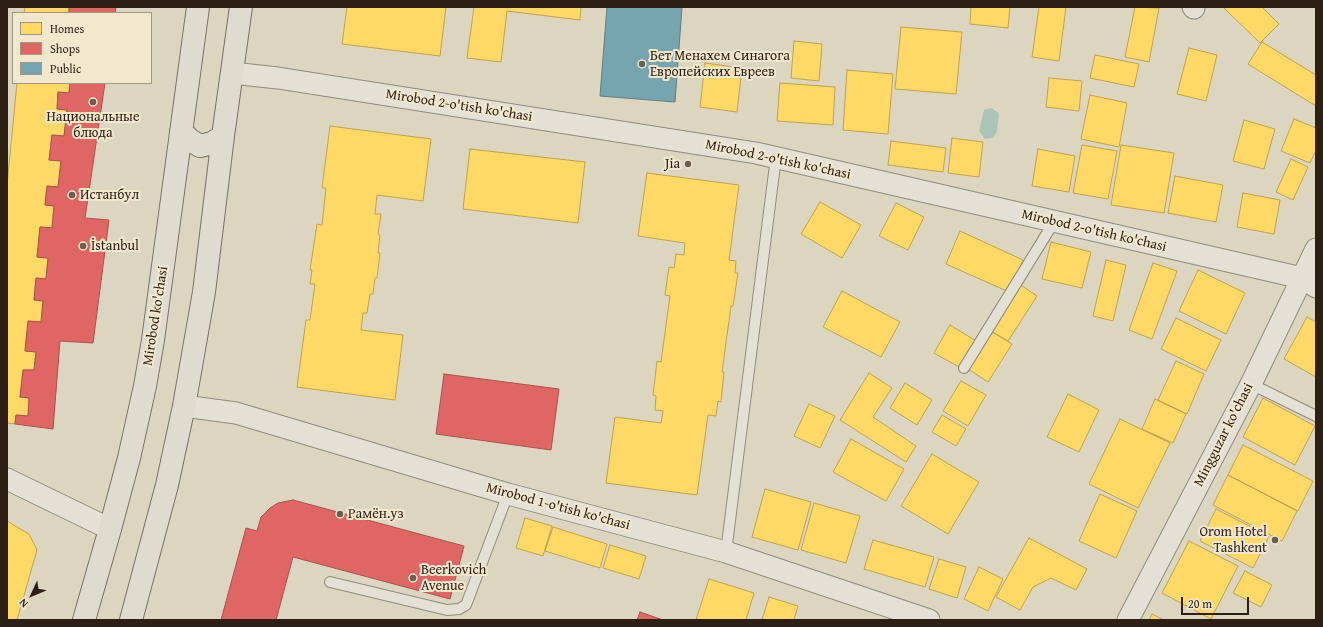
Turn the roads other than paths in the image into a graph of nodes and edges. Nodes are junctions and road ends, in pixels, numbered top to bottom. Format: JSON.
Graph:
{"nodes":[{"id":1,"x":198,"y":7,"type":"edge"},
{"id":2,"x":241,"y":7,"type":"edge"},
{"id":3,"x":232,"y":73,"type":"junction"},
{"id":4,"x":181,"y":131,"type":"junction"},
{"id":5,"x":223,"y":136,"type":"junction"},
{"id":6,"x":776,"y":157,"type":"junction"},
{"id":7,"x":1054,"y":222,"type":"junction"},
{"id":8,"x":1316,"y":249,"type":"edge"},
{"id":9,"x":1309,"y":282,"type":"edge"},
{"id":10,"x":964,"y":368,"type":"dead end"},
{"id":11,"x":1251,"y":384,"type":"junction"},
{"id":12,"x":184,"y":406,"type":"junction"},
{"id":13,"x":1316,"y":416,"type":"edge"},
{"id":14,"x":7,"y":480,"type":"edge"},
{"id":15,"x":508,"y":494,"type":"junction"},
{"id":16,"x":110,"y":529,"type":"junction"},
{"id":17,"x":726,"y":552,"type":"junction"},
{"id":18,"x":330,"y":582,"type":"dead end"},
{"id":19,"x":84,"y":620,"type":"edge"},
{"id":20,"x":131,"y":620,"type":"edge"},
{"id":21,"x":929,"y":620,"type":"edge"},
{"id":22,"x":1128,"y":620,"type":"edge"}],
"edges":[{"from":1,"to":4,"type":"main road","name":"Mirobod ko'chasi"},
{"from":2,"to":3,"type":"main road"},
{"from":3,"to":5,"type":"main road"},
{"from":3,"to":6,"type":"street","name":"Mirobod 2-o'tish ko'chasi"},
{"from":4,"to":5,"type":"main road"},
{"from":4,"to":16,"type":"main road","name":"Mirobod ko'chasi"},
{"from":5,"to":12,"type":"main road"},
{"from":6,"to":7,"type":"street","name":"Mirobod 2-o'tish ko'chasi"},
{"from":6,"to":17,"type":"lane"},
{"from":7,"to":9,"type":"street","name":"Mirobod 2-o'tish ko'chasi"},
{"from":7,"to":10,"type":"lane"},
{"from":8,"to":9,"type":"street","name":"Mingguzar ko'chasi"},
{"from":9,"to":11,"type":"street","name":"Mingguzar ko'chasi"},
{"from":11,"to":13,"type":"lane"},
{"from":11,"to":22,"type":"street","name":"Mingguzar ko'chasi"},
{"from":12,"to":15,"type":"street","name":"Mirobod 1-o'tish ko'chasi"},
{"from":12,"to":20,"type":"main road"},
{"from":14,"to":16,"type":"street"},
{"from":15,"to":17,"type":"street","name":"Mirobod 1-o'tish ko'chasi"},
{"from":15,"to":18,"type":"lane"},
{"from":16,"to":19,"type":"main road","name":"Mirobod ko'chasi"},
{"from":17,"to":21,"type":"street","name":"Mirobod 1-o'tish ko'chasi"}]}
